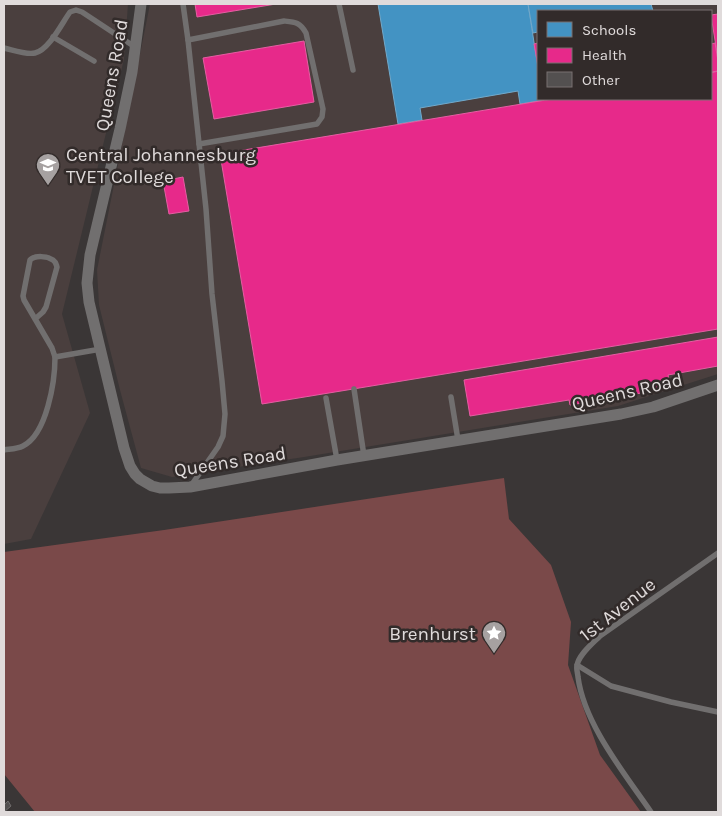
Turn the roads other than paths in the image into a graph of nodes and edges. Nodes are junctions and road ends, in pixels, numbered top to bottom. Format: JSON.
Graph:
{"nodes":[{"id":1,"x":141,"y":4,"type":"edge"},
{"id":2,"x":183,"y":4,"type":"edge"},
{"id":3,"x":339,"y":4,"type":"edge"},
{"id":4,"x":53,"y":37,"type":"junction"},
{"id":5,"x":188,"y":40,"type":"junction"},
{"id":6,"x":135,"y":47,"type":"junction"},
{"id":7,"x":4,"y":48,"type":"edge"},
{"id":8,"x":94,"y":60,"type":"dead end"},
{"id":9,"x":353,"y":70,"type":"dead end"},
{"id":10,"x":199,"y":144,"type":"junction"},
{"id":11,"x":35,"y":319,"type":"junction"},
{"id":12,"x":100,"y":349,"type":"junction"},
{"id":13,"x":55,"y":357,"type":"junction"},
{"id":14,"x":718,"y":385,"type":"edge"},
{"id":15,"x":354,"y":389,"type":"dead end"},
{"id":16,"x":451,"y":396,"type":"dead end"},
{"id":17,"x":326,"y":398,"type":"dead end"},
{"id":18,"x":458,"y":440,"type":"junction"},
{"id":19,"x":4,"y":450,"type":"edge"},
{"id":20,"x":364,"y":456,"type":"junction"},
{"id":21,"x":337,"y":460,"type":"junction"},
{"id":22,"x":190,"y":486,"type":"junction"},
{"id":23,"x":718,"y":553,"type":"edge"},
{"id":24,"x":576,"y":665,"type":"junction"},
{"id":25,"x":718,"y":712,"type":"edge"},
{"id":26,"x":651,"y":812,"type":"edge"}],
"edges":[{"from":1,"to":6,"type":"street","name":"Queens Road"},
{"from":2,"to":5,"type":"lane"},
{"from":3,"to":9,"type":"lane"},
{"from":4,"to":6,"type":"lane"},
{"from":4,"to":7,"type":"lane"},
{"from":4,"to":8,"type":"lane"},
{"from":5,"to":10,"type":"lane"},
{"from":5,"to":10,"type":"lane"},
{"from":6,"to":12,"type":"street","name":"Queens Road"},
{"from":10,"to":22,"type":"lane"},
{"from":11,"to":11,"type":"lane"},
{"from":11,"to":13,"type":"lane"},
{"from":12,"to":13,"type":"lane"},
{"from":12,"to":22,"type":"street","name":"Queens Road"},
{"from":13,"to":19,"type":"lane"},
{"from":14,"to":18,"type":"street","name":"Queens Road"},
{"from":15,"to":20,"type":"lane"},
{"from":16,"to":18,"type":"lane"},
{"from":17,"to":21,"type":"lane"},
{"from":18,"to":20,"type":"street","name":"Queens Road"},
{"from":20,"to":21,"type":"street","name":"Queens Road"},
{"from":21,"to":22,"type":"street","name":"Queens Road"},
{"from":23,"to":24,"type":"lane","name":"1st Avenue"},
{"from":24,"to":25,"type":"lane"},
{"from":24,"to":26,"type":"lane","name":"1st Avenue"}]}
